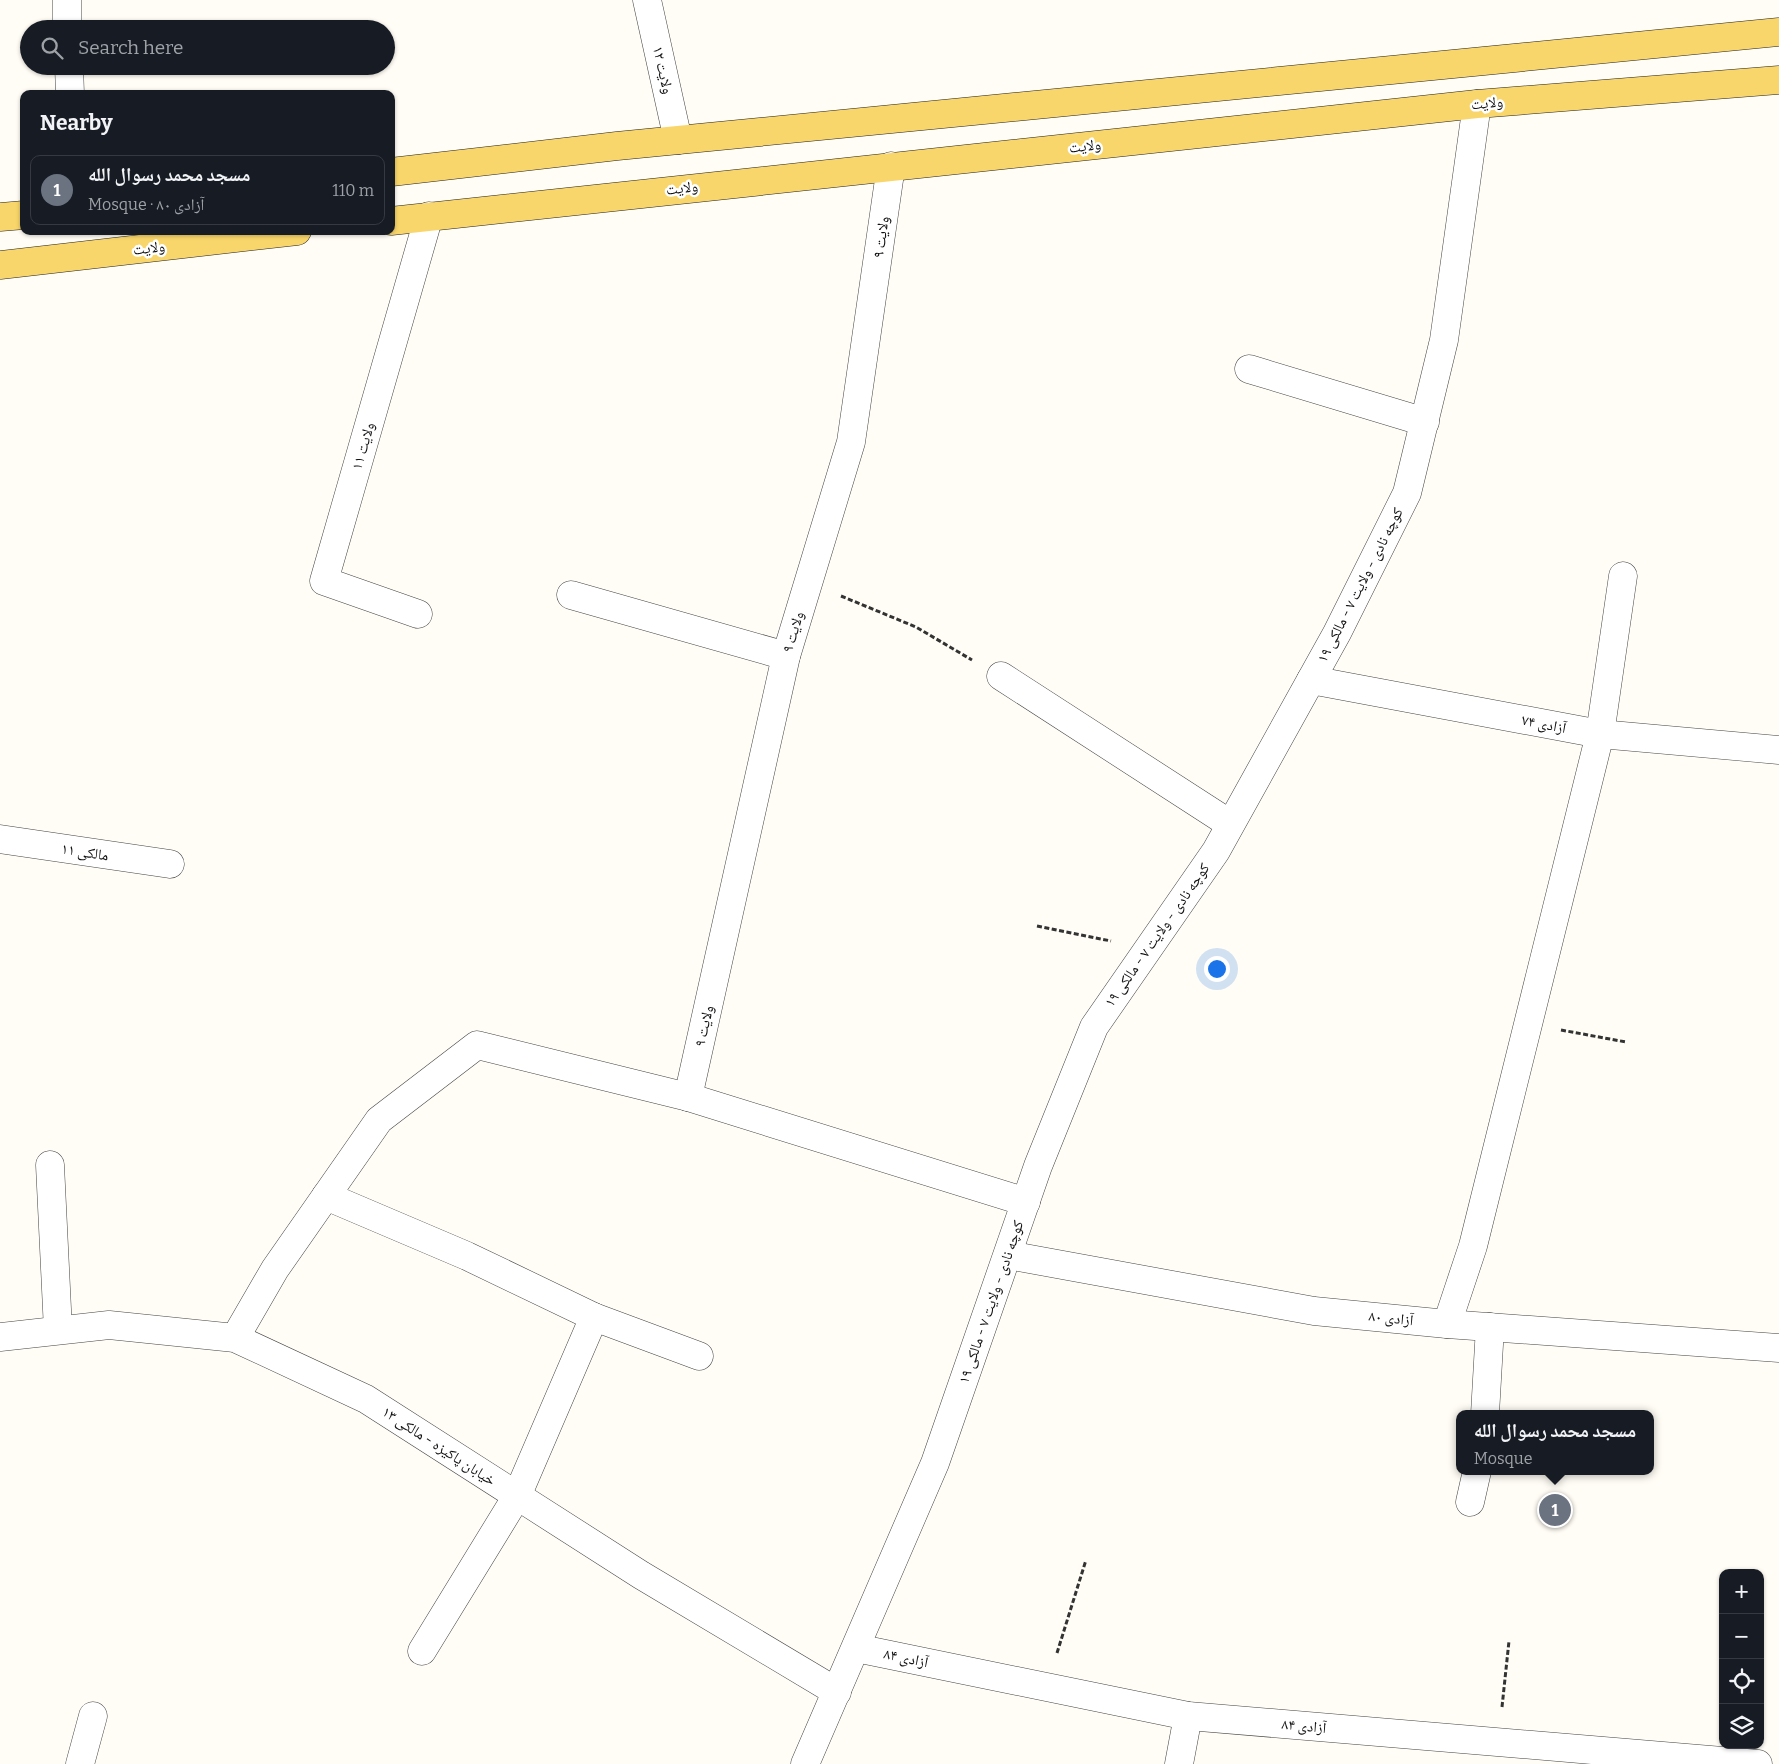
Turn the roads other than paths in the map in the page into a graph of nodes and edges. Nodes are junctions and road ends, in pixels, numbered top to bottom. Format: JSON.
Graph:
{"nodes":[{"id":1,"x":67,"y":0,"type":"edge"},
{"id":2,"x":647,"y":0,"type":"edge"},
{"id":3,"x":67,"y":20,"type":"edge"},
{"id":4,"x":1779,"y":32,"type":"edge"},
{"id":5,"x":69,"y":75,"type":"edge"},
{"id":6,"x":1779,"y":80,"type":"edge"},
{"id":7,"x":70,"y":90,"type":"edge"},
{"id":8,"x":1476,"y":104,"type":"junction"},
{"id":9,"x":678,"y":140,"type":"junction"},
{"id":10,"x":891,"y":166,"type":"junction"},
{"id":11,"x":395,"y":172,"type":"edge"},
{"id":12,"x":20,"y":216,"type":"edge"},
{"id":13,"x":429,"y":216,"type":"junction"},
{"id":14,"x":0,"y":218,"type":"edge"},
{"id":15,"x":395,"y":220,"type":"edge"},
{"id":16,"x":262,"y":235,"type":"edge"},
{"id":17,"x":0,"y":265,"type":"edge"},
{"id":18,"x":1249,"y":369,"type":"dead end"},
{"id":19,"x":1425,"y":422,"type":"junction"},
{"id":20,"x":1623,"y":576,"type":"dead end"},
{"id":21,"x":571,"y":595,"type":"dead end"},
{"id":22,"x":418,"y":614,"type":"dead end"},
{"id":23,"x":786,"y":656,"type":"junction"},
{"id":24,"x":1001,"y":676,"type":"road end"},
{"id":25,"x":1311,"y":680,"type":"junction"},
{"id":26,"x":1600,"y":734,"type":"junction"},
{"id":27,"x":1779,"y":750,"type":"edge"},
{"id":28,"x":1230,"y":824,"type":"junction"},
{"id":29,"x":0,"y":839,"type":"edge"},
{"id":30,"x":170,"y":864,"type":"dead end"},
{"id":31,"x":688,"y":1097,"type":"junction"},
{"id":32,"x":50,"y":1166,"type":"dead end"},
{"id":33,"x":326,"y":1196,"type":"junction"},
{"id":34,"x":1026,"y":1202,"type":"junction"},
{"id":35,"x":1008,"y":1255,"type":"junction"},
{"id":36,"x":594,"y":1317,"type":"junction"},
{"id":37,"x":1447,"y":1324,"type":"junction"},
{"id":38,"x":1490,"y":1327,"type":"junction"},
{"id":39,"x":58,"y":1330,"type":"junction"},
{"id":40,"x":0,"y":1337,"type":"edge"},
{"id":41,"x":235,"y":1338,"type":"junction"},
{"id":42,"x":1779,"y":1348,"type":"edge"},
{"id":43,"x":698,"y":1356,"type":"dead end"},
{"id":44,"x":1485,"y":1410,"type":"edge"},
{"id":45,"x":1476,"y":1475,"type":"edge"},
{"id":46,"x":517,"y":1496,"type":"junction"},
{"id":47,"x":1470,"y":1502,"type":"dead end"},
{"id":48,"x":856,"y":1648,"type":"junction"},
{"id":49,"x":422,"y":1651,"type":"dead end"},
{"id":50,"x":837,"y":1692,"type":"junction"},
{"id":51,"x":93,"y":1716,"type":"dead end"},
{"id":52,"x":1188,"y":1716,"type":"junction"},
{"id":53,"x":1603,"y":1758,"type":"edge"},
{"id":54,"x":1745,"y":1763,"type":"edge"},
{"id":55,"x":80,"y":1764,"type":"edge"},
{"id":56,"x":805,"y":1764,"type":"edge"},
{"id":57,"x":1179,"y":1764,"type":"edge"}],
"edges":[{"from":1,"to":3,"type":"street"},
{"from":2,"to":9,"type":"street","name":"ولایت ۱۲"},
{"from":4,"to":9,"type":"main road"},
{"from":5,"to":7,"type":"street"},
{"from":6,"to":8,"type":"main road","name":"ولایت"},
{"from":8,"to":10,"type":"main road","name":"ولایت"},
{"from":8,"to":19,"type":"street","name":"کوچه نادی - ولایت ۷ - مالکی ۱۹"},
{"from":9,"to":11,"type":"main road"},
{"from":10,"to":13,"type":"main road","name":"ولایت"},
{"from":10,"to":23,"type":"street","name":"ولایت ۹"},
{"from":12,"to":14,"type":"main road"},
{"from":13,"to":15,"type":"main road","name":"ولایت"},
{"from":13,"to":22,"type":"street","name":"ولایت ۱۱"},
{"from":16,"to":17,"type":"main road","name":"ولایت"},
{"from":18,"to":19,"type":"street"},
{"from":19,"to":25,"type":"street","name":"کوچه نادی - ولایت ۷ - مالکی ۱۹"},
{"from":20,"to":26,"type":"street"},
{"from":21,"to":23,"type":"street"},
{"from":23,"to":31,"type":"street","name":"ولایت ۹"},
{"from":24,"to":28,"type":"street"},
{"from":25,"to":26,"type":"street","name":"آزادی ۷۴"},
{"from":25,"to":28,"type":"street","name":"کوچه نادی - ولایت ۷ - مالکی ۱۹"},
{"from":26,"to":27,"type":"street","name":"آزادی ۷۴"},
{"from":26,"to":37,"type":"street"},
{"from":28,"to":34,"type":"street","name":"کوچه نادی - ولایت ۷ - مالکی ۱۹"},
{"from":29,"to":30,"type":"street","name":"مالکی ۱۱"},
{"from":31,"to":33,"type":"street"},
{"from":31,"to":34,"type":"street"},
{"from":32,"to":39,"type":"street"},
{"from":33,"to":36,"type":"street"},
{"from":33,"to":41,"type":"street"},
{"from":34,"to":35,"type":"street","name":"کوچه نادی - ولایت ۷ - مالکی ۱۹"},
{"from":35,"to":37,"type":"street","name":"آزادی ۸۰"},
{"from":35,"to":48,"type":"street","name":"کوچه نادی - ولایت ۷ - مالکی ۱۹"},
{"from":36,"to":43,"type":"street"},
{"from":36,"to":46,"type":"street"},
{"from":37,"to":38,"type":"street","name":"آزادی ۸۰"},
{"from":38,"to":42,"type":"street","name":"آزادی ۸۰"},
{"from":38,"to":44,"type":"street"},
{"from":39,"to":40,"type":"street","name":"خیابان پاکیزه - مالکی ۱۳"},
{"from":39,"to":41,"type":"street","name":"خیابان پاکیزه - مالکی ۱۳"},
{"from":41,"to":46,"type":"street","name":"خیابان پاکیزه - مالکی ۱۳"},
{"from":45,"to":47,"type":"street"},
{"from":46,"to":49,"type":"street"},
{"from":46,"to":50,"type":"street","name":"خیابان پاکیزه - مالکی ۱۳"},
{"from":48,"to":50,"type":"street","name":"کوچه نادی - ولایت ۷ - مالکی ۱۹"},
{"from":48,"to":52,"type":"street","name":"آزادی ۸۴"},
{"from":50,"to":56,"type":"street","name":"کوچه نادی - ولایت ۷ - مالکی ۱۹"},
{"from":51,"to":55,"type":"street"},
{"from":52,"to":53,"type":"street","name":"آزادی ۸۴"},
{"from":52,"to":57,"type":"street"},
{"from":53,"to":54,"type":"street","name":"آزادی ۸۴"}]}
